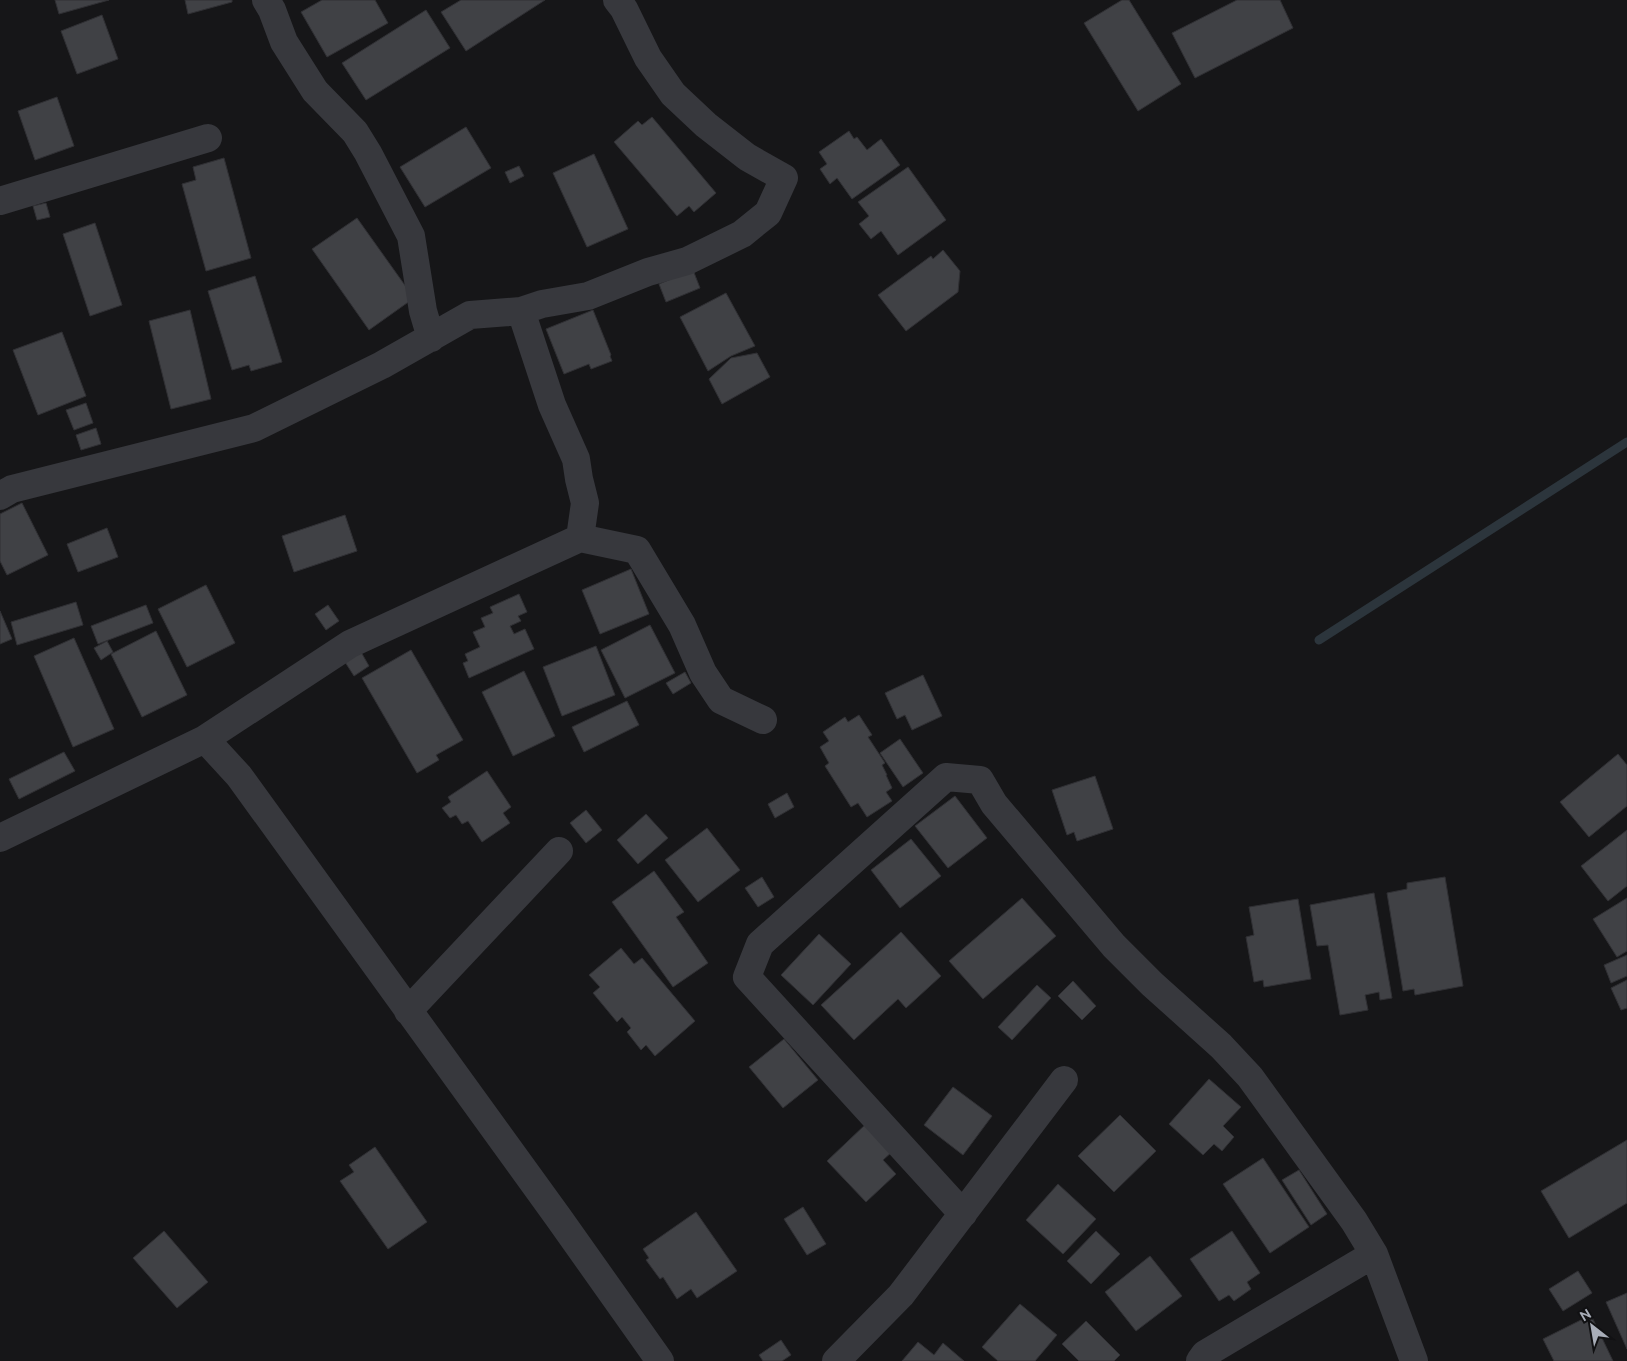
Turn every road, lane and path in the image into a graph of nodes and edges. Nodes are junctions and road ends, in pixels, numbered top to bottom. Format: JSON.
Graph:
{"nodes":[{"id":1,"x":266,"y":0,"type":"edge"},
{"id":2,"x":617,"y":0,"type":"edge"},
{"id":3,"x":208,"y":138,"type":"dead end"},
{"id":4,"x":0,"y":201,"type":"edge"},
{"id":5,"x":521,"y":311,"type":"junction"},
{"id":6,"x":431,"y":338,"type":"junction"},
{"id":7,"x":0,"y":496,"type":"edge"},
{"id":8,"x":580,"y":538,"type":"junction"},
{"id":9,"x":763,"y":720,"type":"dead end"},
{"id":10,"x":205,"y":739,"type":"junction"},
{"id":11,"x":0,"y":838,"type":"edge"},
{"id":12,"x":559,"y":851,"type":"dead end"},
{"id":13,"x":408,"y":1011,"type":"junction"},
{"id":14,"x":1064,"y":1080,"type":"dead end"},
{"id":15,"x":963,"y":1214,"type":"junction"},
{"id":16,"x":1374,"y":1254,"type":"junction"},
{"id":17,"x":660,"y":1361,"type":"edge"},
{"id":18,"x":836,"y":1361,"type":"edge"},
{"id":19,"x":1200,"y":1361,"type":"edge"},
{"id":20,"x":1414,"y":1361,"type":"edge"}],
"edges":[{"from":1,"to":6,"type":"street"},
{"from":2,"to":5,"type":"street"},
{"from":3,"to":4,"type":"street"},
{"from":5,"to":6,"type":"street"},
{"from":5,"to":8,"type":"street"},
{"from":6,"to":7,"type":"street"},
{"from":8,"to":9,"type":"street"},
{"from":8,"to":10,"type":"street"},
{"from":10,"to":11,"type":"street"},
{"from":10,"to":13,"type":"street"},
{"from":12,"to":13,"type":"street"},
{"from":13,"to":17,"type":"street"},
{"from":14,"to":15,"type":"street"},
{"from":15,"to":16,"type":"street"},
{"from":15,"to":18,"type":"street"},
{"from":16,"to":19,"type":"street"},
{"from":16,"to":20,"type":"street"}]}
